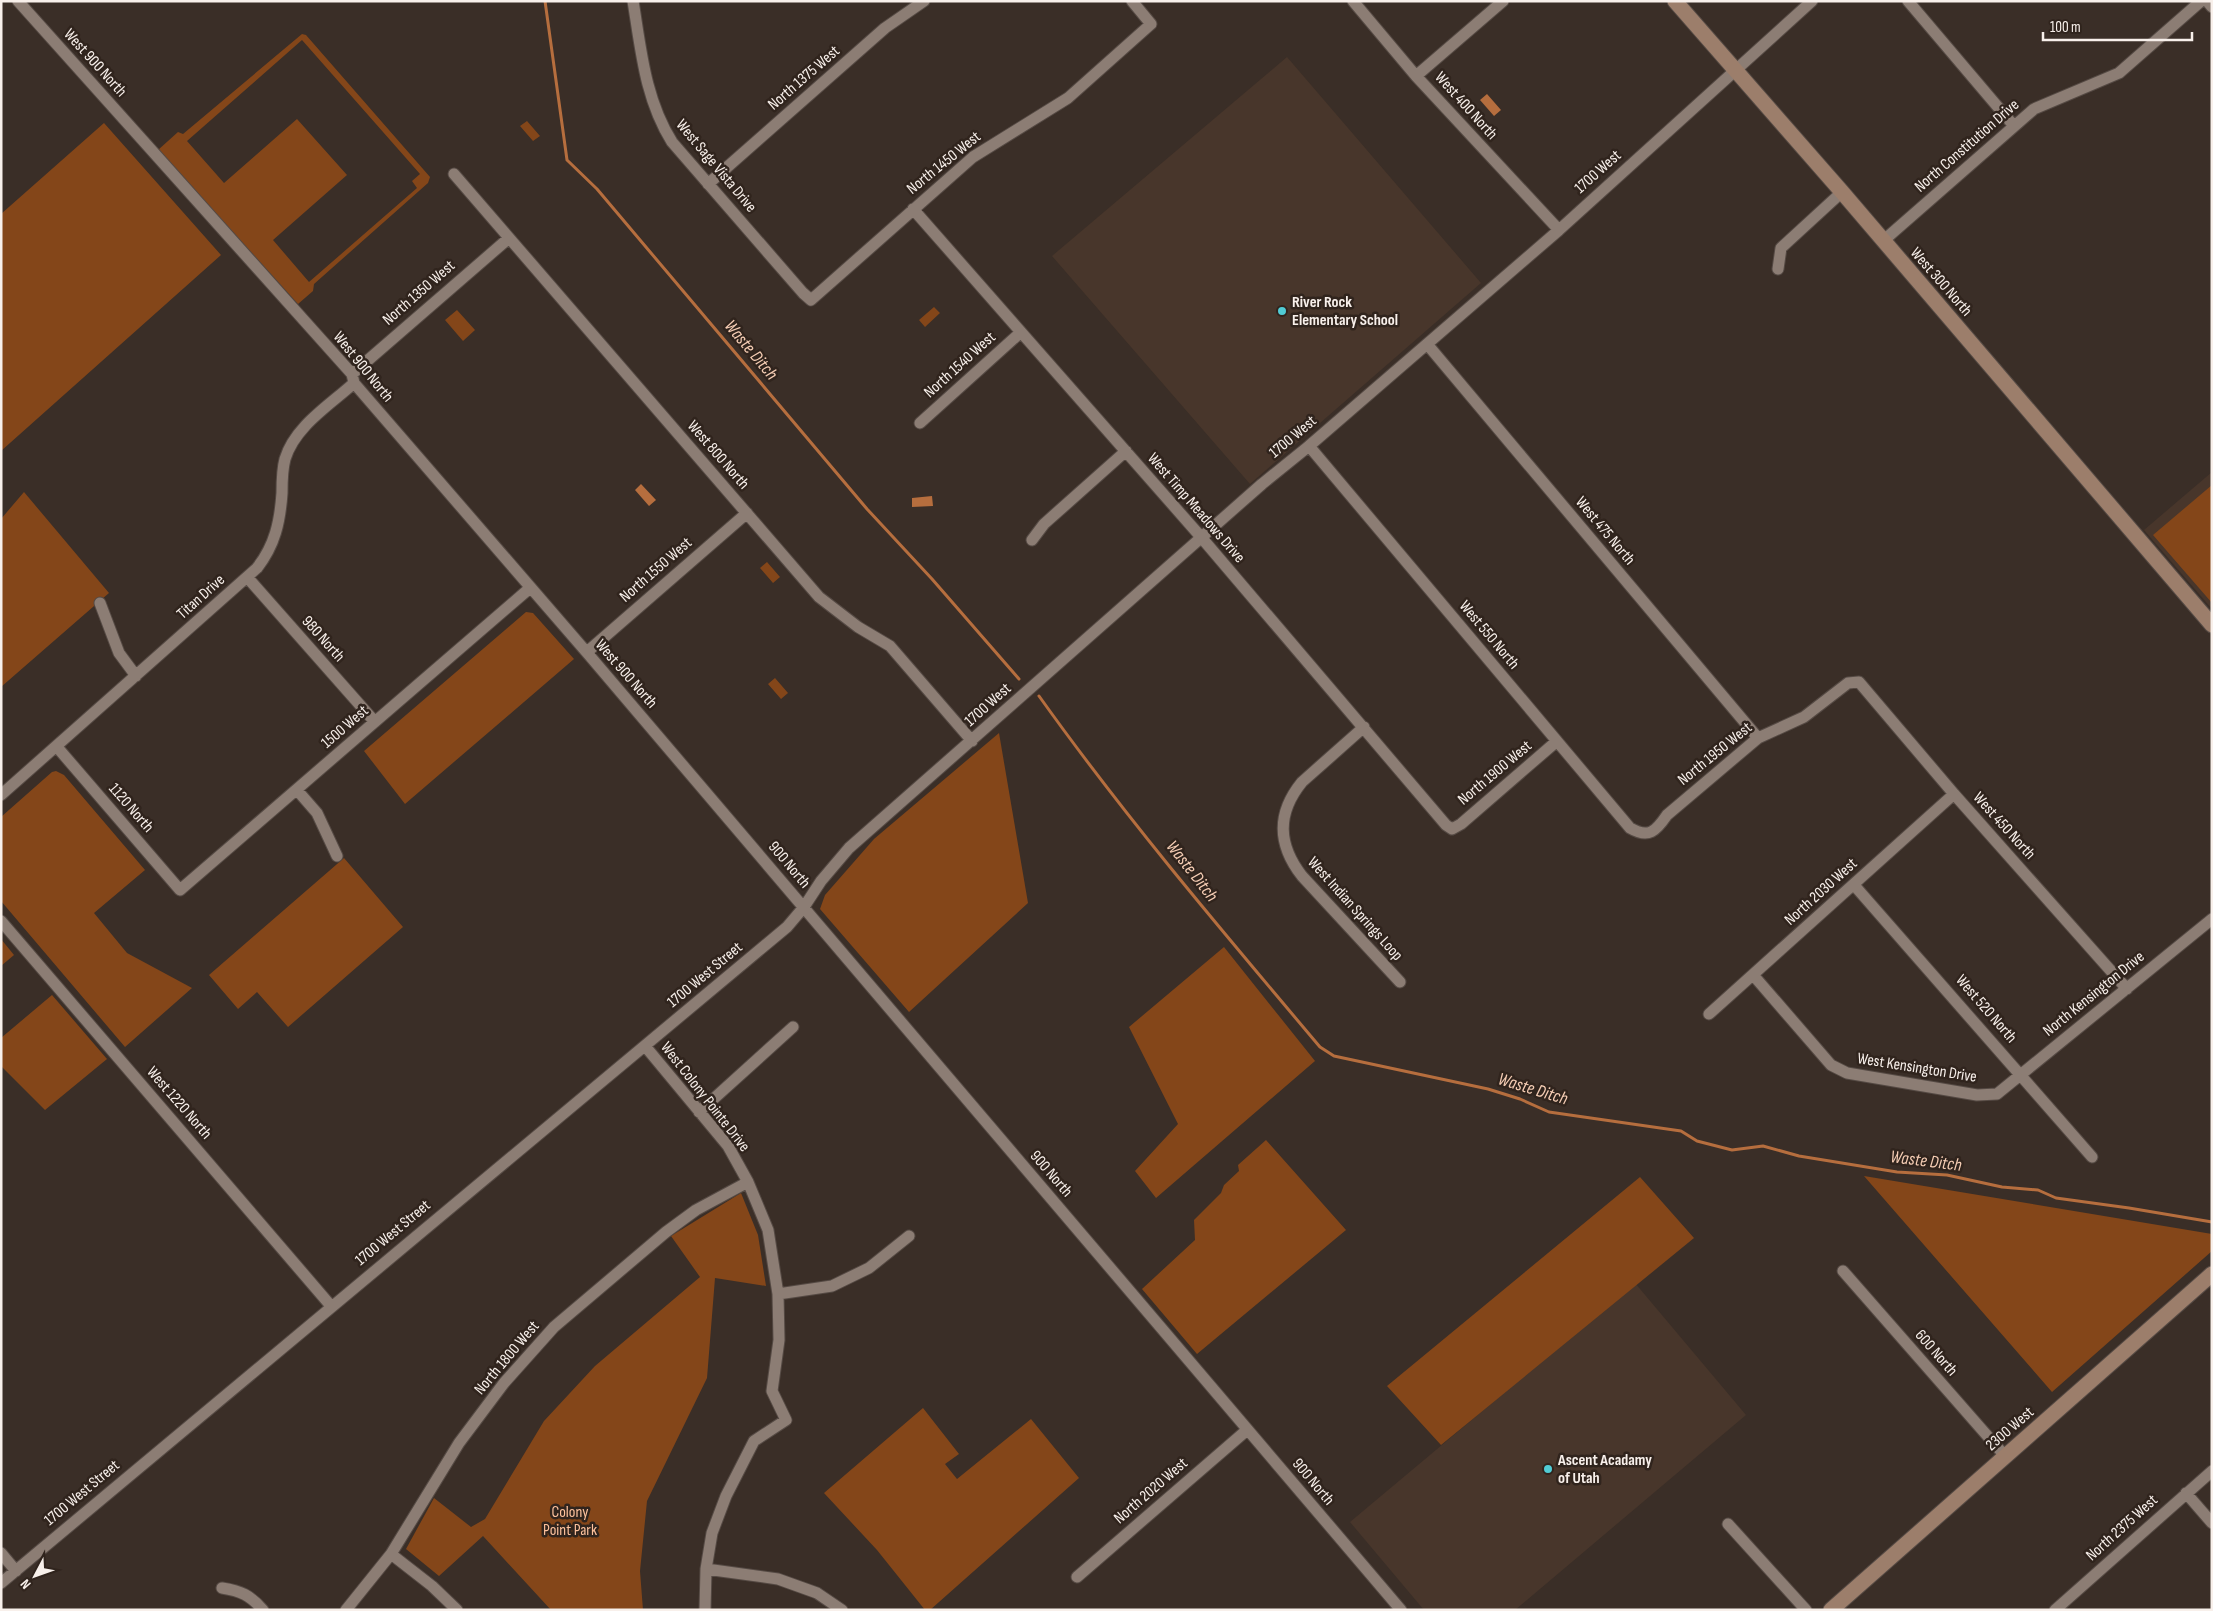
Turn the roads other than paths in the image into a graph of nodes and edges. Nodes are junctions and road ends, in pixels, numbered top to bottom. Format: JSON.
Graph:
{"nodes":[{"id":1,"x":18,"y":1,"type":"edge"},
{"id":2,"x":632,"y":1,"type":"edge"},
{"id":3,"x":924,"y":1,"type":"edge"},
{"id":4,"x":1132,"y":1,"type":"edge"},
{"id":5,"x":1353,"y":1,"type":"edge"},
{"id":6,"x":1503,"y":1,"type":"edge"},
{"id":7,"x":1675,"y":1,"type":"edge"},
{"id":8,"x":1812,"y":1,"type":"edge"},
{"id":9,"x":1908,"y":1,"type":"edge"},
{"id":10,"x":2201,"y":1,"type":"edge"},
{"id":11,"x":2207,"y":1,"type":"edge"},
{"id":12,"x":2212,"y":6,"type":"edge"},
{"id":13,"x":1735,"y":70,"type":"junction"},
{"id":14,"x":1416,"y":76,"type":"junction"},
{"id":15,"x":2014,"y":126,"type":"junction"},
{"id":16,"x":454,"y":174,"type":"dead end"},
{"id":17,"x":708,"y":184,"type":"junction"},
{"id":18,"x":1842,"y":192,"type":"junction"},
{"id":19,"x":913,"y":209,"type":"junction"},
{"id":20,"x":1559,"y":230,"type":"junction"},
{"id":21,"x":509,"y":238,"type":"junction"},
{"id":22,"x":1883,"y":241,"type":"junction"},
{"id":23,"x":1778,"y":269,"type":"dead end"},
{"id":24,"x":811,"y":300,"type":"joint"},
{"id":25,"x":1021,"y":332,"type":"junction"},
{"id":26,"x":1427,"y":344,"type":"junction"},
{"id":27,"x":353,"y":378,"type":"junction"},
{"id":28,"x":920,"y":422,"type":"dead end"},
{"id":29,"x":1309,"y":446,"type":"junction"},
{"id":30,"x":1126,"y":451,"type":"junction"},
{"id":31,"x":747,"y":513,"type":"junction"},
{"id":32,"x":1201,"y":537,"type":"junction"},
{"id":33,"x":1032,"y":540,"type":"dead end"},
{"id":34,"x":247,"y":578,"type":"junction"},
{"id":35,"x":530,"y":588,"type":"junction"},
{"id":36,"x":100,"y":603,"type":"dead end"},
{"id":37,"x":2212,"y":626,"type":"edge"},
{"id":38,"x":587,"y":652,"type":"junction"},
{"id":39,"x":136,"y":676,"type":"junction"},
{"id":40,"x":1859,"y":682,"type":"joint"},
{"id":41,"x":375,"y":722,"type":"junction"},
{"id":42,"x":1364,"y":727,"type":"junction"},
{"id":43,"x":1758,"y":738,"type":"junction"},
{"id":44,"x":972,"y":740,"type":"junction"},
{"id":45,"x":1557,"y":742,"type":"junction"},
{"id":46,"x":57,"y":747,"type":"junction"},
{"id":47,"x":677,"y":758,"type":"joint"},
{"id":48,"x":297,"y":790,"type":"junction"},
{"id":49,"x":1954,"y":794,"type":"junction"},
{"id":50,"x":1,"y":795,"type":"edge"},
{"id":51,"x":1452,"y":828,"type":"joint"},
{"id":52,"x":1650,"y":833,"type":"joint"},
{"id":53,"x":337,"y":856,"type":"dead end"},
{"id":54,"x":1854,"y":885,"type":"junction"},
{"id":55,"x":180,"y":890,"type":"joint"},
{"id":56,"x":804,"y":907,"type":"junction"},
{"id":57,"x":2212,"y":919,"type":"edge"},
{"id":58,"x":1,"y":921,"type":"edge"},
{"id":59,"x":1754,"y":976,"type":"junction"},
{"id":60,"x":1400,"y":982,"type":"dead end"},
{"id":61,"x":2127,"y":989,"type":"junction"},
{"id":62,"x":1709,"y":1014,"type":"dead end"},
{"id":63,"x":793,"y":1027,"type":"dead end"},
{"id":64,"x":645,"y":1046,"type":"junction"},
{"id":65,"x":2022,"y":1075,"type":"junction"},
{"id":66,"x":1997,"y":1094,"type":"joint"},
{"id":67,"x":699,"y":1112,"type":"junction"},
{"id":68,"x":2092,"y":1157,"type":"dead end"},
{"id":69,"x":748,"y":1182,"type":"junction"},
{"id":70,"x":909,"y":1236,"type":"dead end"},
{"id":71,"x":1843,"y":1271,"type":"dead end"},
{"id":72,"x":2212,"y":1274,"type":"edge"},
{"id":73,"x":778,"y":1294,"type":"junction"},
{"id":74,"x":331,"y":1306,"type":"junction"},
{"id":75,"x":1247,"y":1430,"type":"junction"},
{"id":76,"x":2005,"y":1456,"type":"junction"},
{"id":77,"x":2212,"y":1471,"type":"edge"},
{"id":78,"x":2186,"y":1493,"type":"junction"},
{"id":79,"x":2212,"y":1523,"type":"edge"},
{"id":80,"x":1728,"y":1524,"type":"dead end"},
{"id":81,"x":1,"y":1553,"type":"edge"},
{"id":82,"x":392,"y":1554,"type":"junction"},
{"id":83,"x":706,"y":1569,"type":"junction"},
{"id":84,"x":16,"y":1571,"type":"junction"},
{"id":85,"x":1077,"y":1577,"type":"dead end"},
{"id":86,"x":1,"y":1583,"type":"edge"},
{"id":87,"x":222,"y":1588,"type":"dead end"},
{"id":88,"x":263,"y":1610,"type":"edge"},
{"id":89,"x":346,"y":1610,"type":"edge"},
{"id":90,"x":457,"y":1610,"type":"edge"},
{"id":91,"x":705,"y":1610,"type":"edge"},
{"id":92,"x":842,"y":1610,"type":"edge"},
{"id":93,"x":1401,"y":1610,"type":"edge"},
{"id":94,"x":1806,"y":1610,"type":"edge"},
{"id":95,"x":1831,"y":1610,"type":"edge"},
{"id":96,"x":2055,"y":1610,"type":"edge"}],
"edges":[{"from":1,"to":27,"type":"street","name":"West 900 North"},
{"from":2,"to":17,"type":"street","name":"West Sage Vista Drive"},
{"from":3,"to":17,"type":"street","name":"North 1375 West"},
{"from":4,"to":19,"type":"street","name":"North 1450 West"},
{"from":5,"to":14,"type":"street","name":"West 400 North"},
{"from":6,"to":14,"type":"street"},
{"from":7,"to":13,"type":"street","name":"West 300 North"},
{"from":8,"to":13,"type":"street","name":"1700 West"},
{"from":9,"to":15,"type":"street"},
{"from":10,"to":15,"type":"street","name":"North Constitution Drive"},
{"from":11,"to":12,"type":"street"},
{"from":13,"to":18,"type":"street","name":"West 300 North"},
{"from":13,"to":20,"type":"street","name":"1700 West"},
{"from":14,"to":20,"type":"street","name":"West 400 North"},
{"from":15,"to":22,"type":"street","name":"North Constitution Drive"},
{"from":16,"to":21,"type":"street","name":"West 800 North"},
{"from":17,"to":24,"type":"street","name":"West Sage Vista Drive"},
{"from":18,"to":22,"type":"street","name":"West 300 North"},
{"from":18,"to":23,"type":"street"},
{"from":19,"to":24,"type":"street","name":"North 1450 West"},
{"from":19,"to":25,"type":"street","name":"West Timp Meadows Drive"},
{"from":20,"to":26,"type":"street","name":"1700 West"},
{"from":21,"to":27,"type":"street","name":"North 1350 West"},
{"from":21,"to":31,"type":"street","name":"West 800 North"},
{"from":22,"to":37,"type":"street","name":"West 300 North"},
{"from":25,"to":28,"type":"street","name":"North 1540 West"},
{"from":25,"to":30,"type":"street","name":"West Timp Meadows Drive"},
{"from":26,"to":29,"type":"street","name":"1700 West"},
{"from":26,"to":43,"type":"street","name":"West 475 North"},
{"from":27,"to":34,"type":"street","name":"Titan Drive"},
{"from":27,"to":35,"type":"street","name":"West 900 North"},
{"from":29,"to":32,"type":"street","name":"1700 West"},
{"from":29,"to":45,"type":"street","name":"West 550 North"},
{"from":30,"to":32,"type":"street","name":"West Timp Meadows Drive"},
{"from":30,"to":33,"type":"street"},
{"from":31,"to":38,"type":"street","name":"North 1550 West"},
{"from":31,"to":44,"type":"street","name":"West 800 North"},
{"from":32,"to":42,"type":"street","name":"West Timp Meadows Drive"},
{"from":32,"to":44,"type":"street","name":"1700 West"},
{"from":34,"to":39,"type":"street","name":"Titan Drive"},
{"from":34,"to":41,"type":"street","name":"980 North"},
{"from":35,"to":38,"type":"street","name":"West 900 North"},
{"from":35,"to":41,"type":"street","name":"1500 West"},
{"from":36,"to":39,"type":"street"},
{"from":38,"to":47,"type":"street","name":"West 900 North"},
{"from":39,"to":46,"type":"street","name":"Titan Drive"},
{"from":40,"to":43,"type":"street","name":"North 1950 West"},
{"from":40,"to":49,"type":"street","name":"West 450 North"},
{"from":41,"to":48,"type":"street","name":"1500 West"},
{"from":42,"to":51,"type":"street","name":"West Timp Meadows Drive"},
{"from":42,"to":60,"type":"street","name":"West Indian Springs Loop"},
{"from":43,"to":52,"type":"street","name":"North 1950 West"},
{"from":44,"to":56,"type":"street","name":"1700 West"},
{"from":45,"to":51,"type":"street","name":"North 1900 West"},
{"from":45,"to":52,"type":"street","name":"West 550 North"},
{"from":46,"to":50,"type":"street","name":"Titan Drive"},
{"from":46,"to":55,"type":"street","name":"1120 North"},
{"from":47,"to":56,"type":"street","name":"900 North"},
{"from":48,"to":53,"type":"street"},
{"from":48,"to":55,"type":"street","name":"1500 West"},
{"from":49,"to":54,"type":"street","name":"North 2030 West"},
{"from":49,"to":61,"type":"street","name":"West 450 North"},
{"from":54,"to":59,"type":"street","name":"North 2030 West"},
{"from":54,"to":65,"type":"street","name":"West 520 North"},
{"from":56,"to":64,"type":"street","name":"1700 West Street"},
{"from":56,"to":75,"type":"street","name":"900 North"},
{"from":57,"to":61,"type":"street","name":"North Kensington Drive"},
{"from":58,"to":74,"type":"street","name":"West 1220 North"},
{"from":59,"to":62,"type":"street","name":"North 2030 West"},
{"from":59,"to":66,"type":"street","name":"West Kensington Drive"},
{"from":61,"to":65,"type":"street","name":"North Kensington Drive"},
{"from":63,"to":67,"type":"street"},
{"from":64,"to":67,"type":"street","name":"West Colony Pointe Drive"},
{"from":64,"to":74,"type":"street","name":"1700 West Street"},
{"from":65,"to":66,"type":"street","name":"North Kensington Drive"},
{"from":65,"to":68,"type":"street","name":"West 520 North"},
{"from":67,"to":69,"type":"street","name":"West Colony Pointe Drive"},
{"from":69,"to":73,"type":"street","name":"West Colony Pointe Drive"},
{"from":69,"to":82,"type":"street","name":"North 1800 West"},
{"from":70,"to":73,"type":"street"},
{"from":71,"to":76,"type":"street","name":"600 North"},
{"from":72,"to":76,"type":"street","name":"2300 West"},
{"from":73,"to":83,"type":"street","name":"West Colony Pointe Drive"},
{"from":74,"to":84,"type":"street","name":"1700 West Street"},
{"from":75,"to":85,"type":"street","name":"North 2020 West"},
{"from":75,"to":93,"type":"street","name":"900 North"},
{"from":76,"to":95,"type":"street","name":"2300 West"},
{"from":77,"to":78,"type":"street","name":"North 2375 West"},
{"from":78,"to":79,"type":"street"},
{"from":78,"to":96,"type":"street","name":"North 2375 West"},
{"from":80,"to":94,"type":"street"},
{"from":81,"to":84,"type":"street"},
{"from":82,"to":89,"type":"street","name":"North 1800 West"},
{"from":82,"to":90,"type":"street"},
{"from":83,"to":91,"type":"street","name":"West Colony Pointe Drive"},
{"from":83,"to":92,"type":"street"},
{"from":84,"to":86,"type":"street","name":"1700 West Street"},
{"from":87,"to":88,"type":"street"}]}
